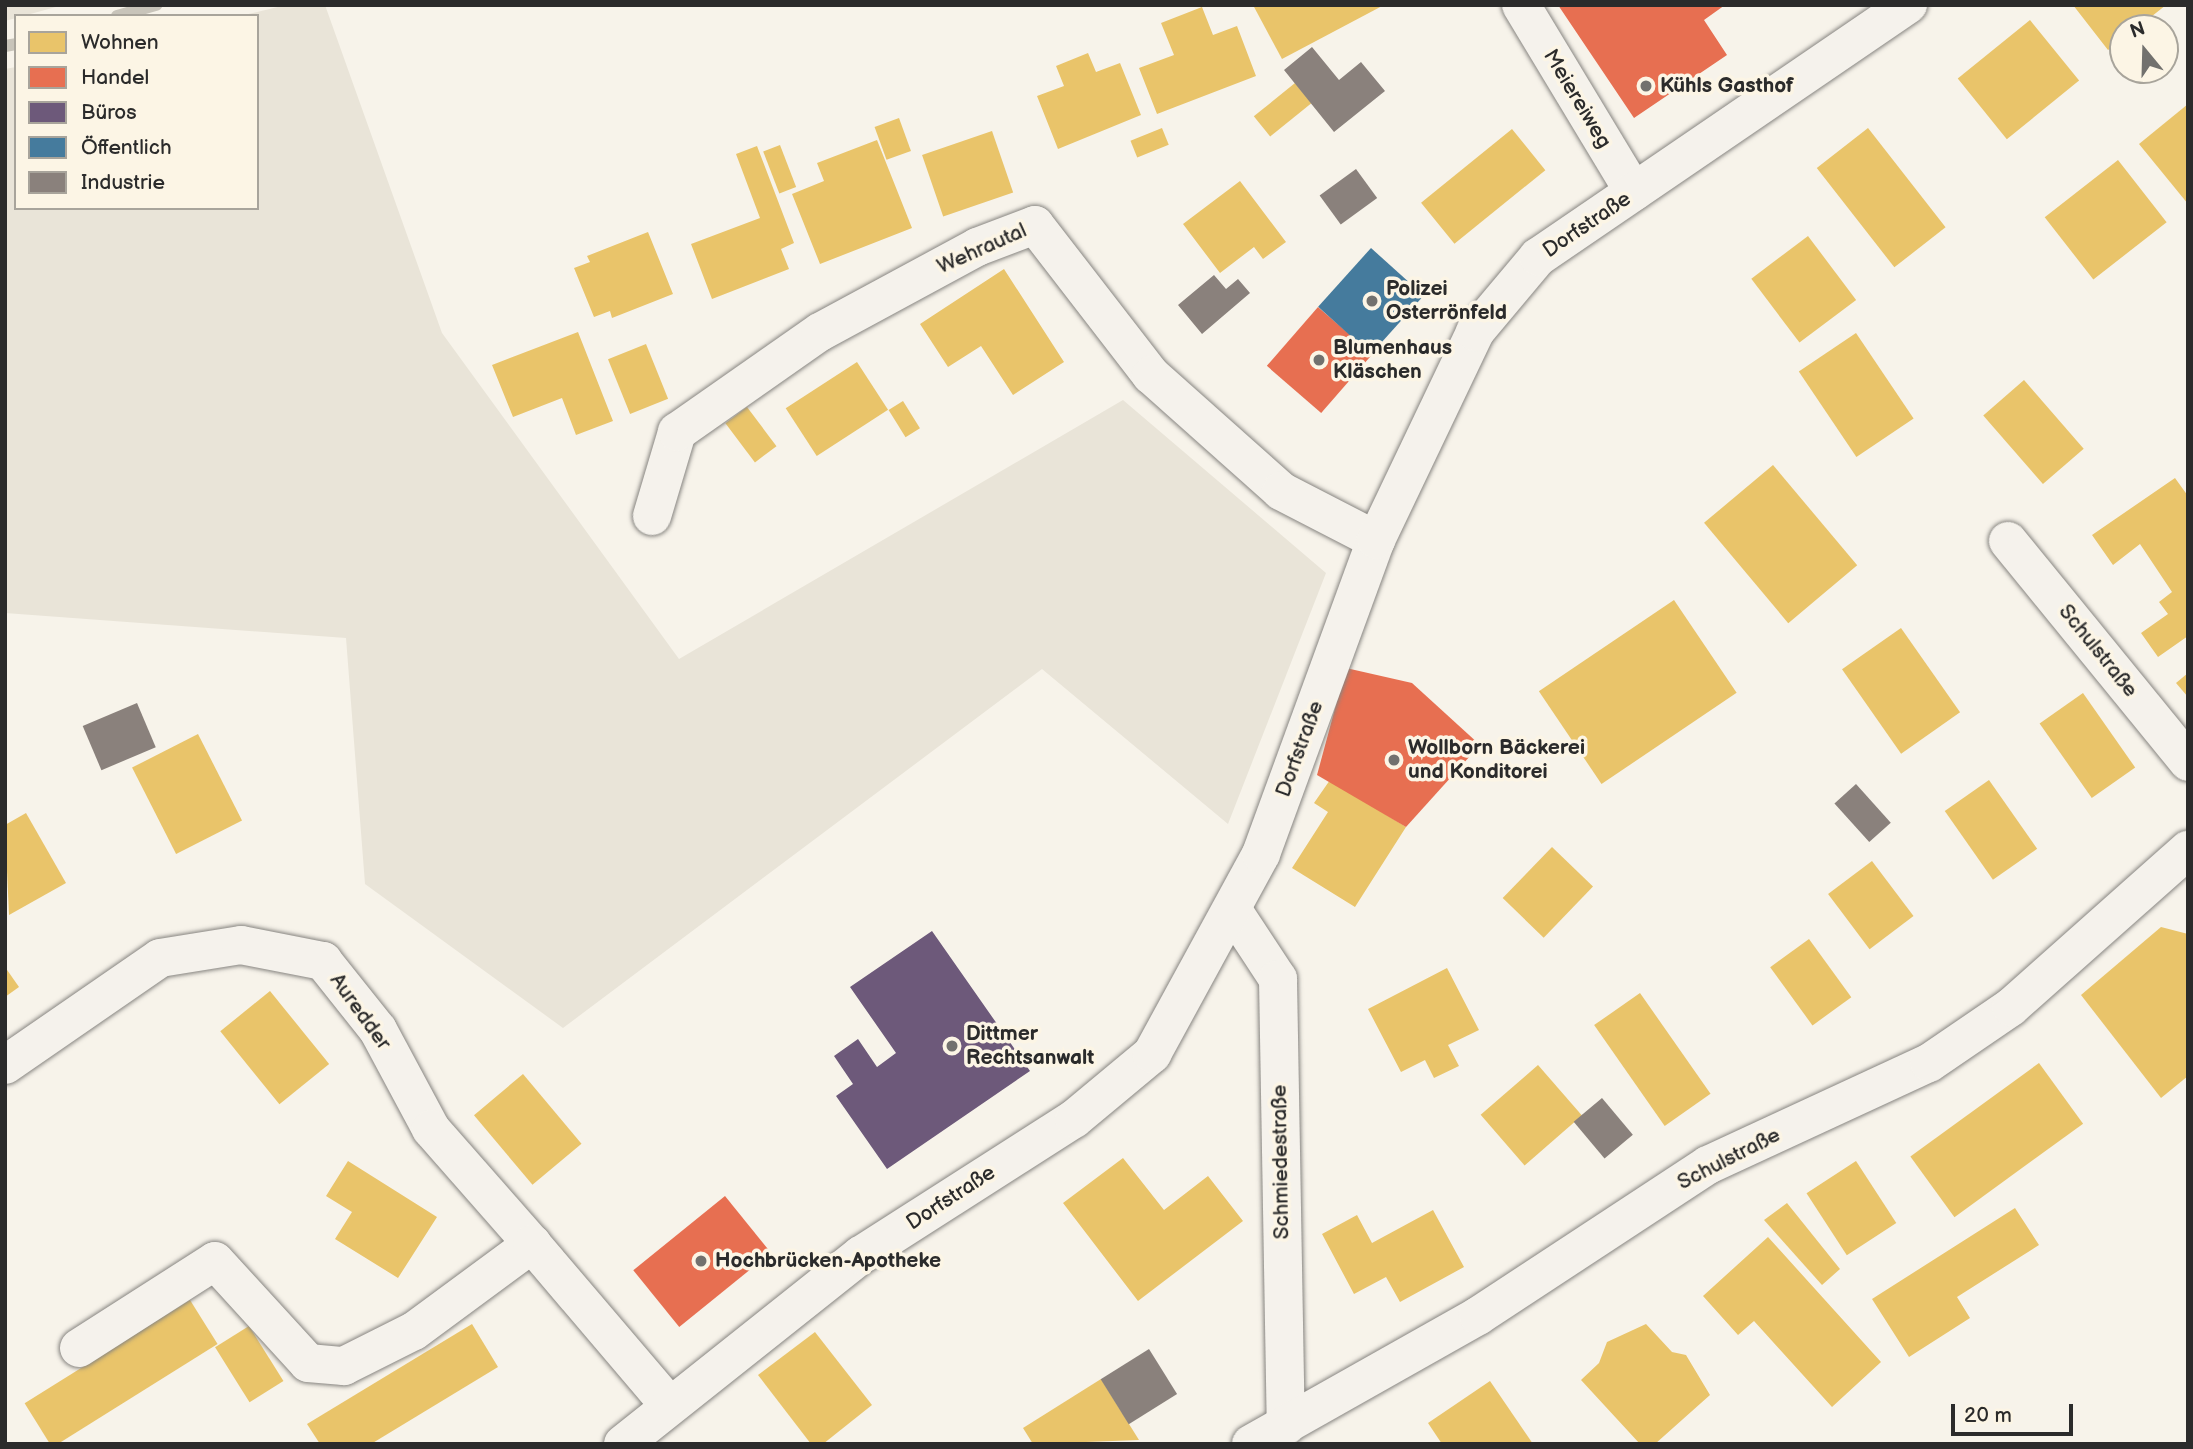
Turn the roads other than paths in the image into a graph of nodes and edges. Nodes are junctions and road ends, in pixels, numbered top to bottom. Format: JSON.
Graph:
{"nodes":[{"id":1,"x":1521,"y":5,"type":"edge"},
{"id":2,"x":1908,"y":5,"type":"edge"},
{"id":3,"x":1634,"y":192,"type":"junction"},
{"id":4,"x":652,"y":516,"type":"dead end"},
{"id":5,"x":1376,"y":540,"type":"junction"},
{"id":6,"x":2008,"y":541,"type":"dead end"},
{"id":7,"x":2188,"y":762,"type":"edge"},
{"id":8,"x":2188,"y":850,"type":"edge"},
{"id":9,"x":1234,"y":912,"type":"junction"},
{"id":10,"x":5,"y":1065,"type":"edge"},
{"id":11,"x":532,"y":1244,"type":"junction"},
{"id":12,"x":79,"y":1348,"type":"dead end"},
{"id":13,"x":669,"y":1405,"type":"junction"},
{"id":14,"x":1286,"y":1426,"type":"junction"},
{"id":15,"x":624,"y":1444,"type":"edge"},
{"id":16,"x":1251,"y":1444,"type":"edge"}],
"edges":[{"from":1,"to":3,"type":"street","name":"Meiereiweg"},
{"from":2,"to":3,"type":"street","name":"Dorfstraße"},
{"from":3,"to":5,"type":"street","name":"Dorfstraße"},
{"from":4,"to":5,"type":"street","name":"Wehrautal"},
{"from":5,"to":9,"type":"street","name":"Dorfstraße"},
{"from":6,"to":7,"type":"street","name":"Schulstraße"},
{"from":8,"to":14,"type":"street","name":"Schulstraße"},
{"from":9,"to":13,"type":"street","name":"Dorfstraße"},
{"from":9,"to":14,"type":"street","name":"Schmiedestraße"},
{"from":10,"to":11,"type":"street","name":"Auredder"},
{"from":11,"to":12,"type":"street"},
{"from":11,"to":13,"type":"street","name":"Auredder"},
{"from":13,"to":15,"type":"street","name":"Dorfstraße"},
{"from":14,"to":16,"type":"street","name":"Schulstraße"}]}
